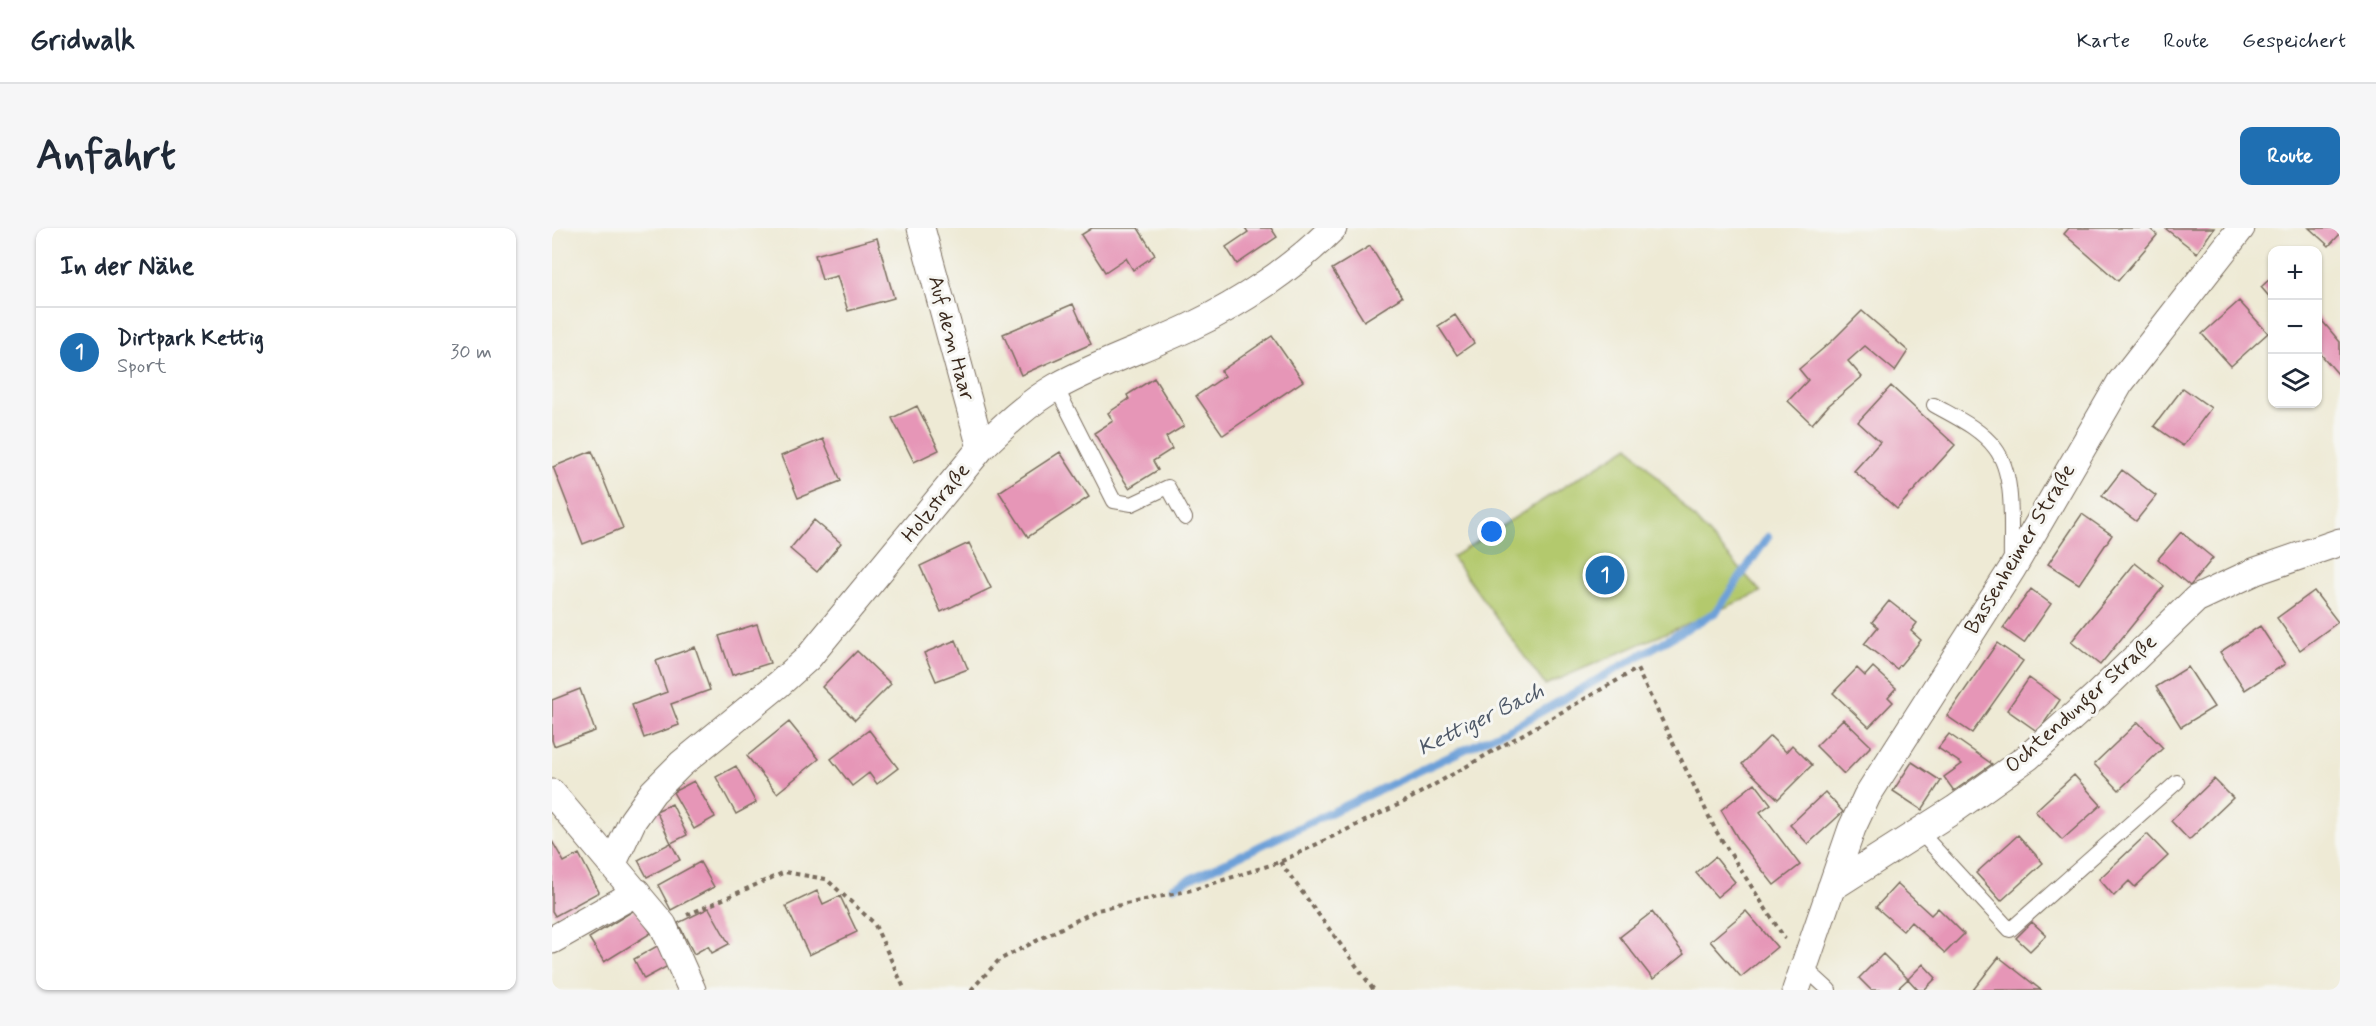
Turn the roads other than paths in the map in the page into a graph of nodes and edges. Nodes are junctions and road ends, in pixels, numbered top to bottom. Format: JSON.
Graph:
{"nodes":[{"id":1,"x":921,"y":228,"type":"edge"},
{"id":2,"x":1333,"y":228,"type":"edge"},
{"id":3,"x":2241,"y":228,"type":"edge"},
{"id":4,"x":1056,"y":387,"type":"junction"},
{"id":5,"x":1934,"y":405,"type":"dead end"},
{"id":6,"x":981,"y":447,"type":"junction"},
{"id":7,"x":1185,"y":518,"type":"dead end"},
{"id":8,"x":2340,"y":542,"type":"edge"},
{"id":9,"x":2012,"y":569,"type":"junction"},
{"id":10,"x":2177,"y":782,"type":"dead end"},
{"id":11,"x":552,"y":793,"type":"edge"},
{"id":12,"x":1919,"y":831,"type":"junction"},
{"id":13,"x":612,"y":865,"type":"junction"},
{"id":14,"x":1831,"y":888,"type":"junction"},
{"id":15,"x":637,"y":892,"type":"junction"},
{"id":16,"x":552,"y":940,"type":"edge"},
{"id":17,"x":1800,"y":979,"type":"edge"},
{"id":18,"x":692,"y":990,"type":"edge"},
{"id":19,"x":1829,"y":990,"type":"edge"}],
"edges":[{"from":1,"to":6,"type":"street","name":"Auf dem Haar"},
{"from":2,"to":4,"type":"street","name":"Holzstraße"},
{"from":3,"to":9,"type":"street","name":"Bassenheimer Straße"},
{"from":4,"to":6,"type":"street","name":"Holzstraße"},
{"from":4,"to":7,"type":"lane"},
{"from":5,"to":9,"type":"lane"},
{"from":6,"to":13,"type":"street","name":"Holzstraße"},
{"from":8,"to":12,"type":"street","name":"Ochtendunger Straße"},
{"from":9,"to":14,"type":"street","name":"Bassenheimer Straße"},
{"from":10,"to":12,"type":"lane"},
{"from":11,"to":13,"type":"street"},
{"from":12,"to":14,"type":"street","name":"Ochtendunger Straße"},
{"from":13,"to":15,"type":"street"},
{"from":14,"to":17,"type":"street","name":"Bassenheimer Straße"},
{"from":15,"to":16,"type":"street"},
{"from":15,"to":18,"type":"street"},
{"from":17,"to":19,"type":"lane"}]}
